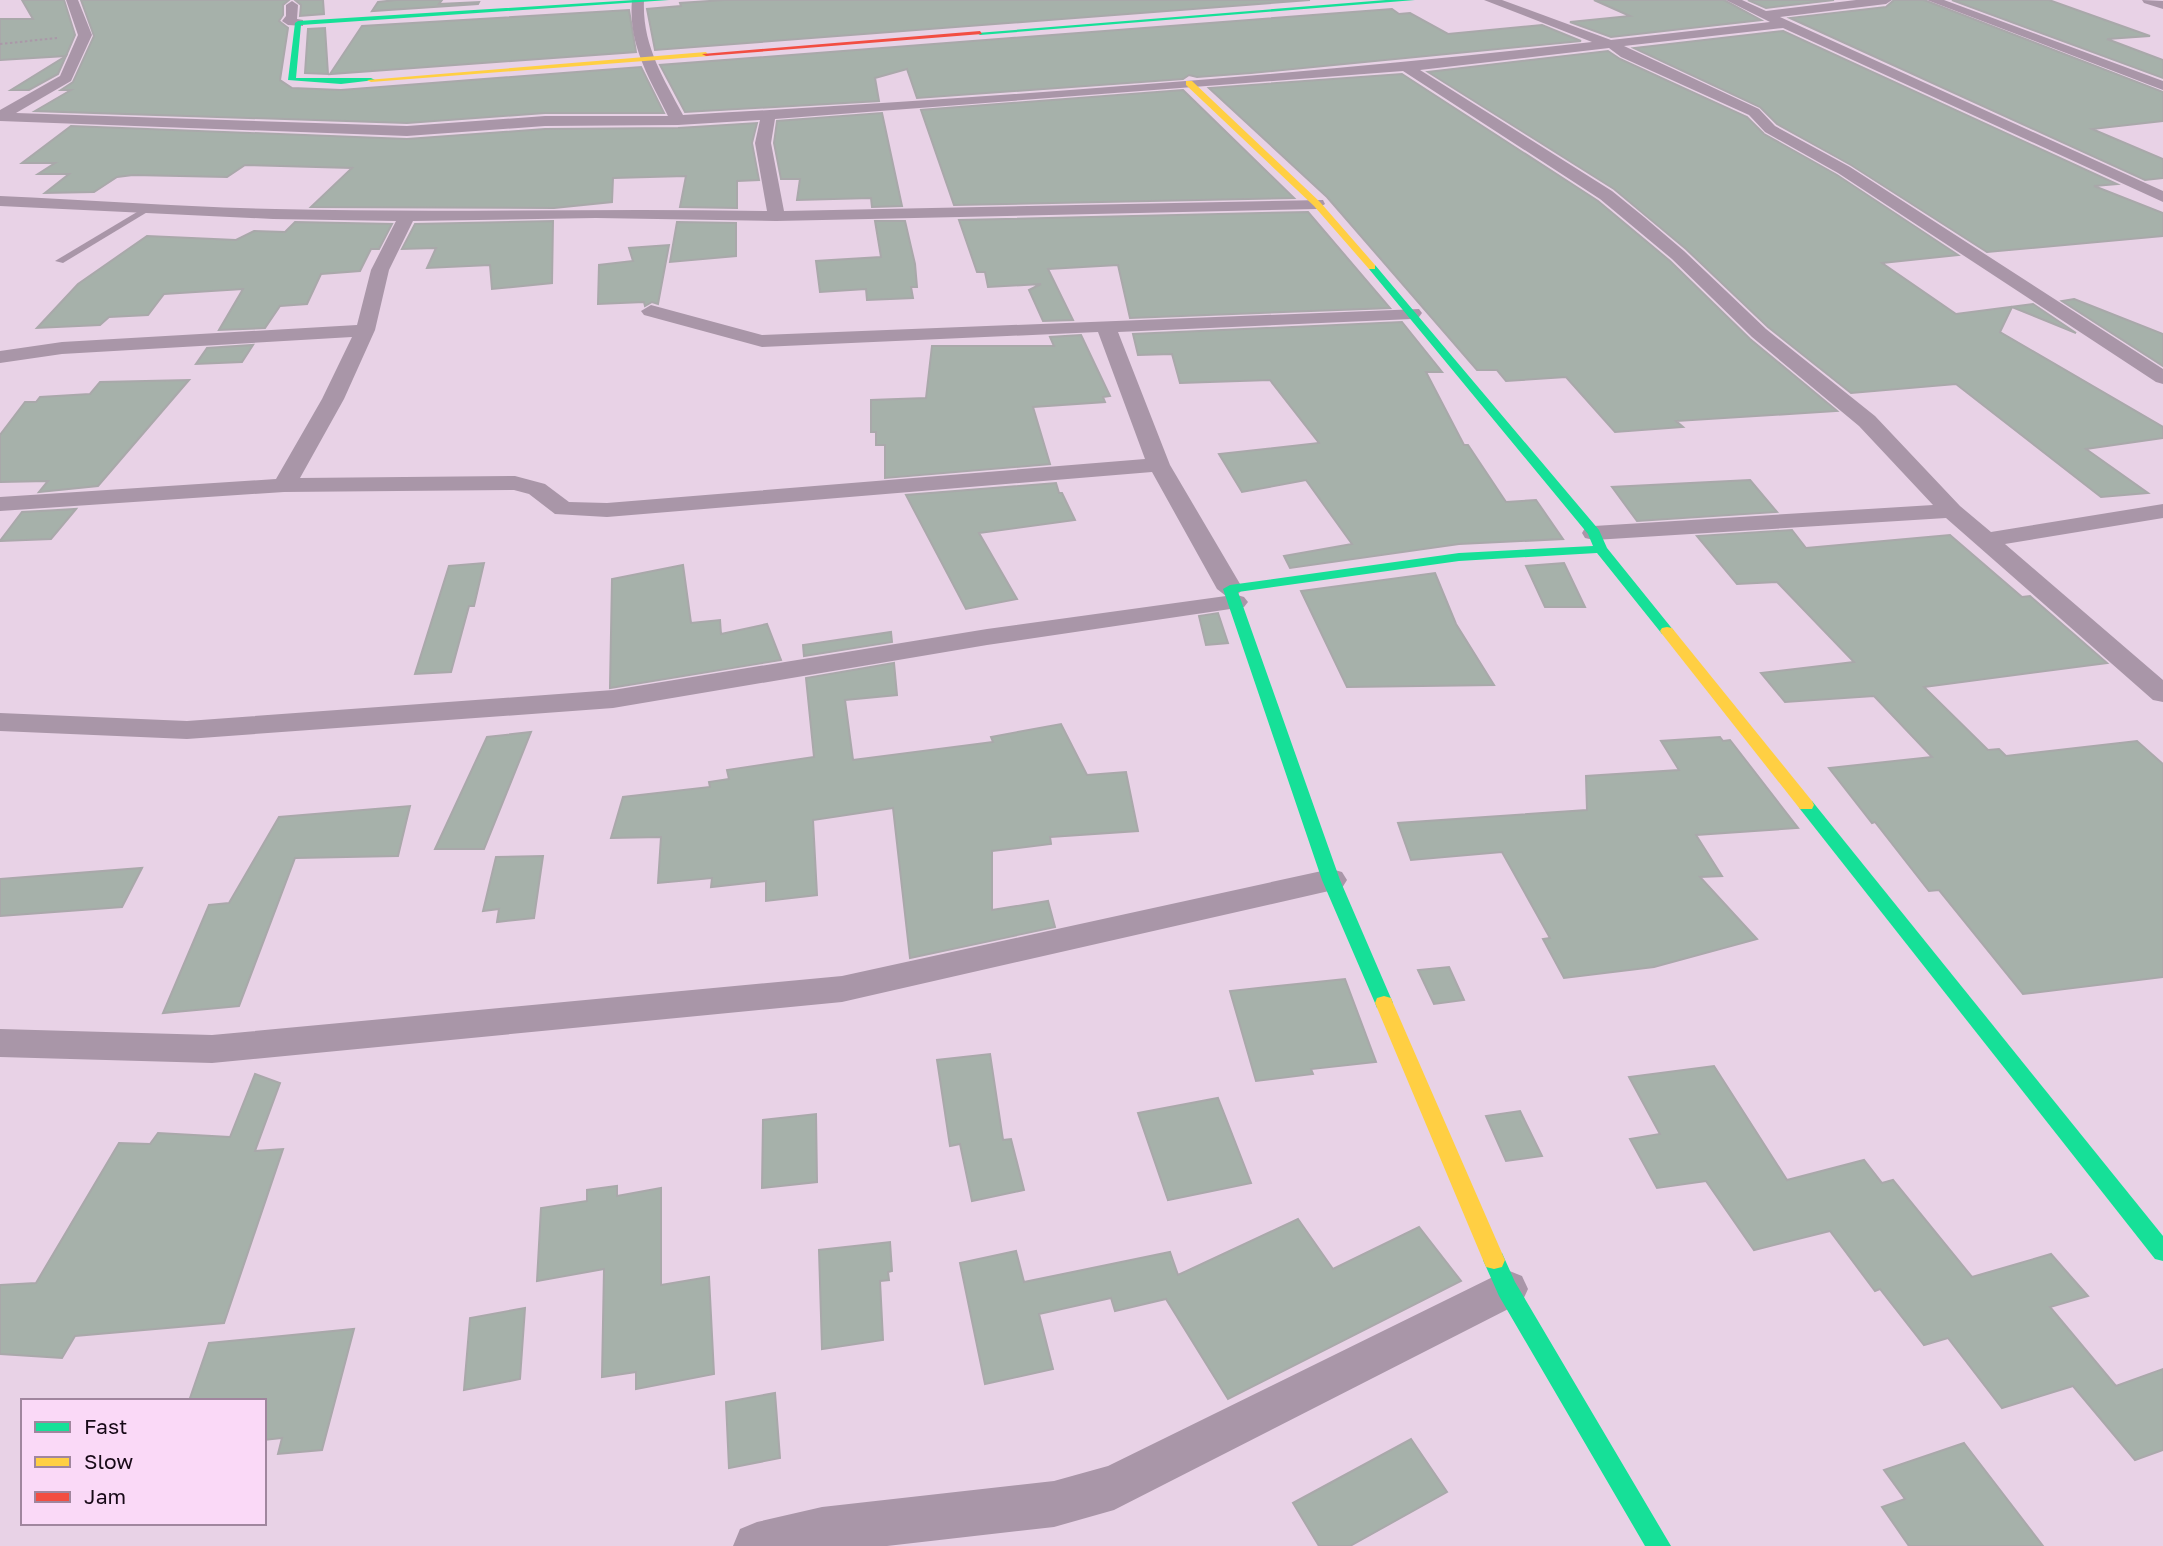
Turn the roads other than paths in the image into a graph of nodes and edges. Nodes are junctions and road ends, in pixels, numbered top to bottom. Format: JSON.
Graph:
{"nodes":[{"id":1,"x":72,"y":0,"type":"edge"},
{"id":2,"x":666,"y":0,"type":"edge"},
{"id":3,"x":1412,"y":0,"type":"edge"},
{"id":4,"x":1490,"y":0,"type":"edge"},
{"id":5,"x":1732,"y":0,"type":"edge"},
{"id":6,"x":1886,"y":0,"type":"edge"},
{"id":7,"x":1933,"y":0,"type":"edge"},
{"id":8,"x":2148,"y":0,"type":"edge"},
{"id":9,"x":639,"y":1,"type":"edge"},
{"id":10,"x":292,"y":5,"type":"dead end"},
{"id":11,"x":2163,"y":5,"type":"edge"},
{"id":12,"x":1765,"y":15,"type":"junction"},
{"id":13,"x":298,"y":23,"type":"junction"},
{"id":14,"x":1787,"y":24,"type":"junction"},
{"id":15,"x":1613,"y":45,"type":"junction"},
{"id":16,"x":643,"y":58,"type":"junction"},
{"id":17,"x":1406,"y":67,"type":"junction"},
{"id":18,"x":1189,"y":83,"type":"junction"},
{"id":19,"x":2163,"y":86,"type":"edge"},
{"id":20,"x":768,"y":116,"type":"junction"},
{"id":21,"x":0,"y":117,"type":"edge"},
{"id":22,"x":678,"y":121,"type":"junction"},
{"id":23,"x":2163,"y":197,"type":"edge"},
{"id":24,"x":0,"y":201,"type":"edge"},
{"id":25,"x":1317,"y":204,"type":"junction"},
{"id":26,"x":150,"y":208,"type":"junction"},
{"id":27,"x":407,"y":216,"type":"junction"},
{"id":28,"x":776,"y":216,"type":"junction"},
{"id":29,"x":60,"y":261,"type":"dead end"},
{"id":30,"x":651,"y":312,"type":"dead end"},
{"id":31,"x":1412,"y":313,"type":"junction"},
{"id":32,"x":1106,"y":327,"type":"junction"},
{"id":33,"x":365,"y":330,"type":"junction"},
{"id":34,"x":0,"y":357,"type":"edge"},
{"id":35,"x":2163,"y":377,"type":"edge"},
{"id":36,"x":1159,"y":465,"type":"junction"},
{"id":37,"x":284,"y":485,"type":"junction"},
{"id":38,"x":0,"y":504,"type":"edge"},
{"id":39,"x":1952,"y":511,"type":"junction"},
{"id":40,"x":2163,"y":511,"type":"edge"},
{"id":41,"x":1984,"y":540,"type":"junction"},
{"id":42,"x":1597,"y":541,"type":"junction"},
{"id":43,"x":1233,"y":596,"type":"junction"},
{"id":44,"x":2163,"y":694,"type":"edge"},
{"id":45,"x":0,"y":722,"type":"edge"},
{"id":46,"x":1331,"y":880,"type":"junction"},
{"id":47,"x":0,"y":1043,"type":"edge"},
{"id":48,"x":2163,"y":1252,"type":"edge"},
{"id":49,"x":1507,"y":1289,"type":"junction"},
{"id":50,"x":757,"y":1546,"type":"edge"},
{"id":51,"x":1659,"y":1546,"type":"edge"}],
"edges":[{"from":1,"to":21,"type":"street"},
{"from":2,"to":9,"type":"street"},
{"from":3,"to":16,"type":"street"},
{"from":4,"to":15,"type":"street"},
{"from":5,"to":12,"type":"street"},
{"from":6,"to":12,"type":"street"},
{"from":7,"to":19,"type":"street"},
{"from":8,"to":11,"type":"street"},
{"from":9,"to":13,"type":"street"},
{"from":9,"to":16,"type":"street"},
{"from":10,"to":13,"type":"street"},
{"from":12,"to":14,"type":"street"},
{"from":13,"to":16,"type":"street"},
{"from":14,"to":15,"type":"street"},
{"from":14,"to":23,"type":"street"},
{"from":15,"to":17,"type":"street"},
{"from":15,"to":35,"type":"street"},
{"from":16,"to":22,"type":"street"},
{"from":17,"to":18,"type":"street"},
{"from":17,"to":39,"type":"street"},
{"from":18,"to":20,"type":"street"},
{"from":18,"to":25,"type":"street"},
{"from":20,"to":22,"type":"street"},
{"from":20,"to":28,"type":"street"},
{"from":21,"to":22,"type":"street"},
{"from":24,"to":26,"type":"street"},
{"from":25,"to":28,"type":"street"},
{"from":25,"to":31,"type":"street"},
{"from":26,"to":27,"type":"street"},
{"from":26,"to":29,"type":"lane"},
{"from":27,"to":28,"type":"street"},
{"from":27,"to":33,"type":"street"},
{"from":30,"to":32,"type":"street"},
{"from":31,"to":32,"type":"street"},
{"from":31,"to":42,"type":"street"},
{"from":32,"to":36,"type":"street"},
{"from":33,"to":34,"type":"street"},
{"from":33,"to":37,"type":"street"},
{"from":36,"to":37,"type":"street"},
{"from":36,"to":43,"type":"street"},
{"from":37,"to":38,"type":"street"},
{"from":39,"to":41,"type":"street"},
{"from":39,"to":42,"type":"street"},
{"from":40,"to":41,"type":"street"},
{"from":41,"to":44,"type":"street"},
{"from":42,"to":43,"type":"street"},
{"from":42,"to":48,"type":"street"},
{"from":43,"to":45,"type":"street"},
{"from":43,"to":46,"type":"street"},
{"from":46,"to":47,"type":"street"},
{"from":46,"to":49,"type":"street"},
{"from":49,"to":50,"type":"street"},
{"from":49,"to":51,"type":"street"}]}
